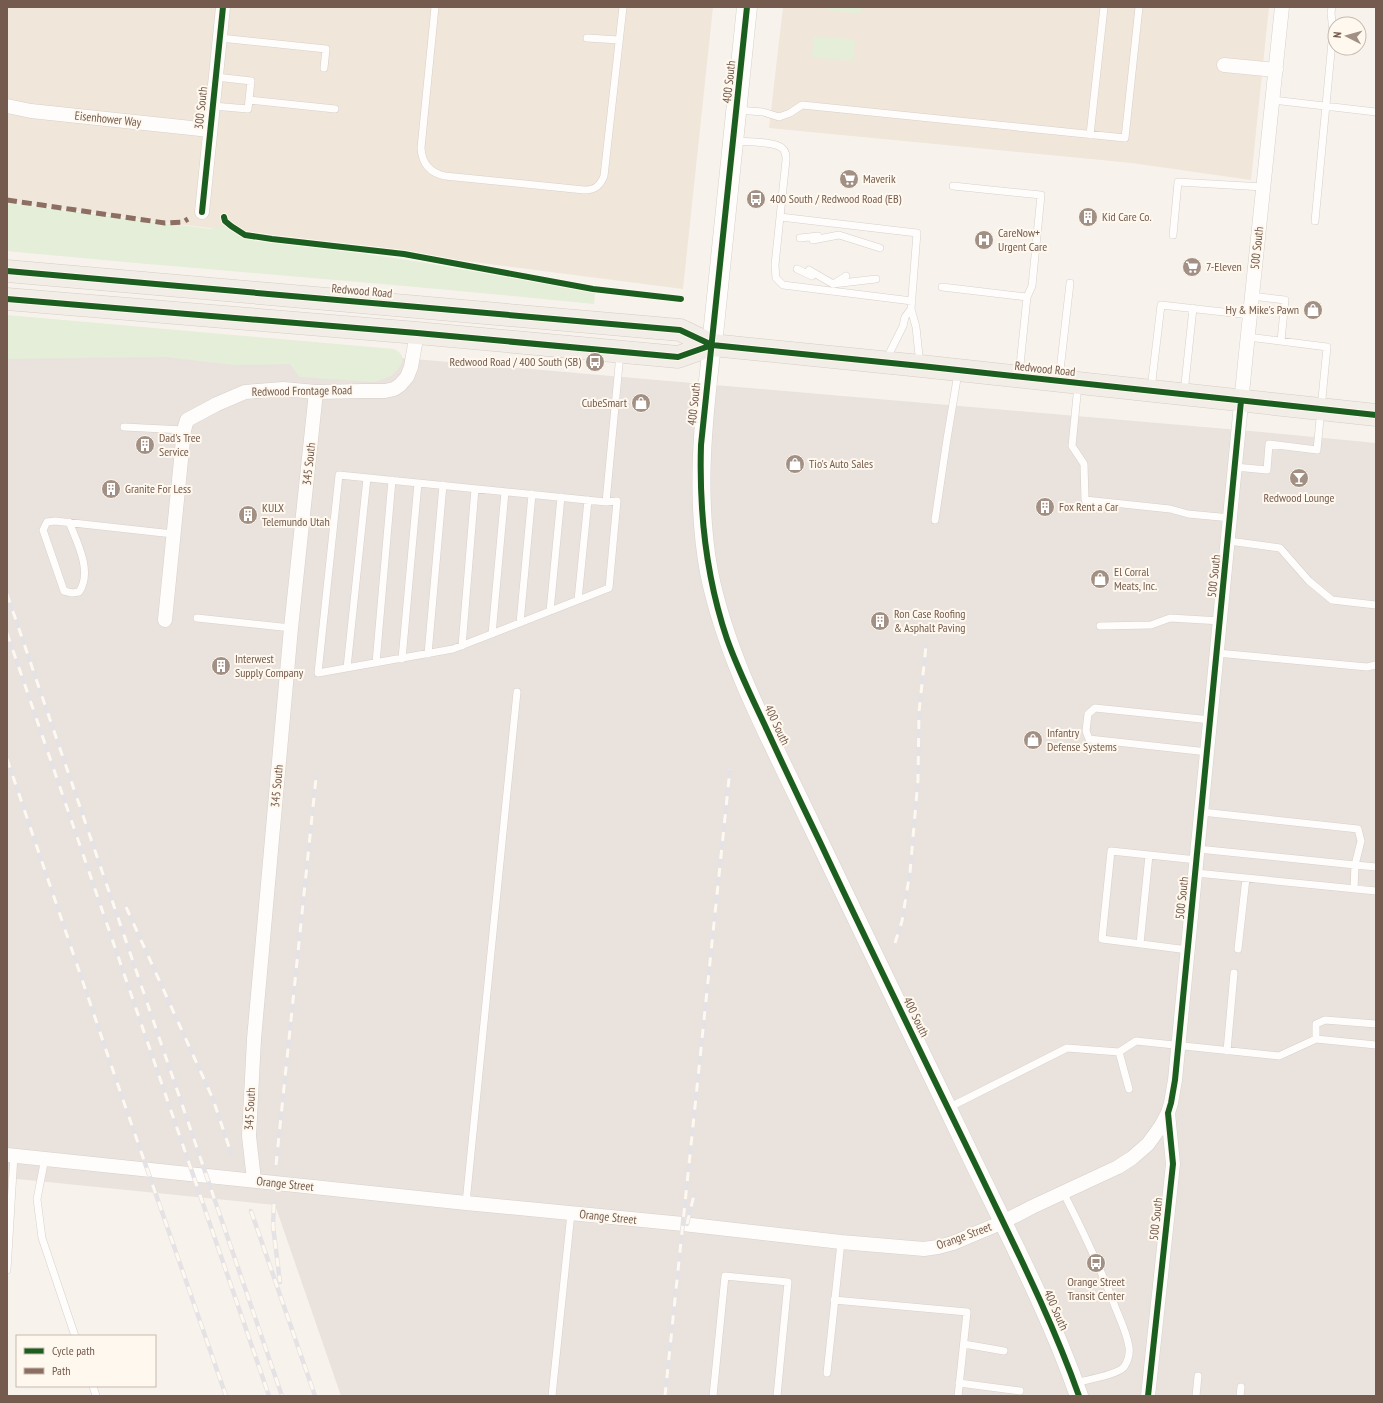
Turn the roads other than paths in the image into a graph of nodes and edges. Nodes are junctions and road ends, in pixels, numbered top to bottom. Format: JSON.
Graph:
{"nodes":[{"id":1,"x":223,"y":7,"type":"edge"},
{"id":2,"x":435,"y":7,"type":"edge"},
{"id":3,"x":623,"y":7,"type":"edge"},
{"id":4,"x":747,"y":7,"type":"edge"},
{"id":5,"x":1104,"y":7,"type":"edge"},
{"id":6,"x":1139,"y":7,"type":"edge"},
{"id":7,"x":1282,"y":7,"type":"edge"},
{"id":8,"x":1332,"y":7,"type":"edge"},
{"id":9,"x":220,"y":38,"type":"junction"},
{"id":10,"x":587,"y":38,"type":"dead end"},
{"id":11,"x":619,"y":40,"type":"junction"},
{"id":12,"x":1224,"y":65,"type":"dead end"},
{"id":13,"x":324,"y":68,"type":"dead end"},
{"id":14,"x":1276,"y":70,"type":"junction"},
{"id":15,"x":216,"y":77,"type":"junction"},
{"id":16,"x":249,"y":100,"type":"junction"},
{"id":17,"x":1273,"y":100,"type":"junction"},
{"id":18,"x":7,"y":106,"type":"edge"},
{"id":19,"x":213,"y":106,"type":"junction"},
{"id":20,"x":1326,"y":107,"type":"junction"},
{"id":21,"x":335,"y":109,"type":"dead end"},
{"id":22,"x":737,"y":110,"type":"junction"},
{"id":23,"x":1376,"y":112,"type":"edge"},
{"id":24,"x":210,"y":130,"type":"junction"},
{"id":25,"x":1090,"y":134,"type":"junction"},
{"id":26,"x":733,"y":141,"type":"junction"},
{"id":27,"x":953,"y":186,"type":"dead end"},
{"id":28,"x":1264,"y":187,"type":"junction"},
{"id":29,"x":202,"y":212,"type":"dead end"},
{"id":30,"x":780,"y":217,"type":"junction"},
{"id":31,"x":1315,"y":221,"type":"dead end"},
{"id":32,"x":840,"y":225,"type":"junction"},
{"id":33,"x":839,"y":235,"type":"junction"},
{"id":34,"x":1173,"y":235,"type":"dead end"},
{"id":35,"x":800,"y":238,"type":"dead end"},
{"id":36,"x":813,"y":240,"type":"dead end"},
{"id":37,"x":830,"y":241,"type":"dead end"},
{"id":38,"x":849,"y":244,"type":"dead end"},
{"id":39,"x":868,"y":246,"type":"dead end"},
{"id":40,"x":880,"y":248,"type":"dead end"},
{"id":41,"x":797,"y":269,"type":"dead end"},
{"id":42,"x":809,"y":270,"type":"dead end"},
{"id":43,"x":7,"y":272,"type":"edge"},
{"id":44,"x":827,"y":272,"type":"dead end"},
{"id":45,"x":846,"y":276,"type":"dead end"},
{"id":46,"x":864,"y":278,"type":"dead end"},
{"id":47,"x":876,"y":279,"type":"dead end"},
{"id":48,"x":1070,"y":283,"type":"dead end"},
{"id":49,"x":833,"y":284,"type":"junction"},
{"id":50,"x":942,"y":287,"type":"dead end"},
{"id":51,"x":833,"y":292,"type":"junction"},
{"id":52,"x":1252,"y":296,"type":"junction"},
{"id":53,"x":1027,"y":297,"type":"junction"},
{"id":54,"x":7,"y":299,"type":"edge"},
{"id":55,"x":911,"y":305,"type":"junction"},
{"id":56,"x":1192,"y":308,"type":"junction"},
{"id":57,"x":1250,"y":314,"type":"junction"},
{"id":58,"x":417,"y":333,"type":"junction"},
{"id":59,"x":1248,"y":337,"type":"junction"},
{"id":60,"x":1281,"y":341,"type":"junction"},
{"id":61,"x":712,"y":346,"type":"junction"},
{"id":62,"x":620,"y":352,"type":"junction"},
{"id":63,"x":885,"y":362,"type":"junction"},
{"id":64,"x":921,"y":366,"type":"junction"},
{"id":65,"x":959,"y":371,"type":"junction"},
{"id":66,"x":1018,"y":377,"type":"junction"},
{"id":67,"x":1069,"y":382,"type":"junction"},
{"id":68,"x":1151,"y":391,"type":"junction"},
{"id":69,"x":316,"y":392,"type":"junction"},
{"id":70,"x":1184,"y":395,"type":"junction"},
{"id":71,"x":1241,"y":401,"type":"junction"},
{"id":72,"x":1322,"y":409,"type":"junction"},
{"id":73,"x":1376,"y":415,"type":"edge"},
{"id":74,"x":124,"y":427,"type":"dead end"},
{"id":75,"x":184,"y":430,"type":"junction"},
{"id":76,"x":1235,"y":467,"type":"junction"},
{"id":77,"x":367,"y":478,"type":"junction"},
{"id":78,"x":392,"y":480,"type":"junction"},
{"id":79,"x":418,"y":483,"type":"junction"},
{"id":80,"x":443,"y":485,"type":"junction"},
{"id":81,"x":475,"y":488,"type":"junction"},
{"id":82,"x":505,"y":492,"type":"junction"},
{"id":83,"x":532,"y":494,"type":"junction"},
{"id":84,"x":561,"y":497,"type":"junction"},
{"id":85,"x":588,"y":500,"type":"junction"},
{"id":86,"x":606,"y":502,"type":"junction"},
{"id":87,"x":1231,"y":518,"type":"junction"},
{"id":88,"x":935,"y":520,"type":"dead end"},
{"id":89,"x":70,"y":522,"type":"junction"},
{"id":90,"x":173,"y":534,"type":"junction"},
{"id":91,"x":1228,"y":541,"type":"junction"},
{"id":92,"x":578,"y":600,"type":"junction"},
{"id":93,"x":1376,"y":606,"type":"edge"},
{"id":94,"x":550,"y":611,"type":"junction"},
{"id":95,"x":197,"y":618,"type":"dead end"},
{"id":96,"x":165,"y":620,"type":"dead end"},
{"id":97,"x":1221,"y":621,"type":"junction"},
{"id":98,"x":520,"y":623,"type":"junction"},
{"id":99,"x":1100,"y":626,"type":"dead end"},
{"id":100,"x":291,"y":628,"type":"junction"},
{"id":101,"x":492,"y":634,"type":"junction"},
{"id":102,"x":462,"y":646,"type":"junction"},
{"id":103,"x":1218,"y":653,"type":"junction"},
{"id":104,"x":428,"y":654,"type":"junction"},
{"id":105,"x":402,"y":659,"type":"junction"},
{"id":106,"x":376,"y":663,"type":"junction"},
{"id":107,"x":1376,"y":665,"type":"edge"},
{"id":108,"x":347,"y":668,"type":"junction"},
{"id":109,"x":517,"y":692,"type":"dead end"},
{"id":110,"x":1211,"y":720,"type":"junction"},
{"id":111,"x":1208,"y":752,"type":"junction"},
{"id":112,"x":1202,"y":812,"type":"junction"},
{"id":113,"x":1149,"y":855,"type":"junction"},
{"id":114,"x":1197,"y":860,"type":"junction"},
{"id":115,"x":1355,"y":865,"type":"junction"},
{"id":116,"x":1376,"y":867,"type":"edge"},
{"id":117,"x":1246,"y":878,"type":"junction"},
{"id":118,"x":1354,"y":889,"type":"junction"},
{"id":119,"x":1376,"y":891,"type":"edge"},
{"id":120,"x":1140,"y":944,"type":"junction"},
{"id":121,"x":1238,"y":949,"type":"dead end"},
{"id":122,"x":1188,"y":950,"type":"junction"},
{"id":123,"x":1234,"y":973,"type":"dead end"},
{"id":124,"x":1376,"y":1024,"type":"edge"},
{"id":125,"x":1316,"y":1039,"type":"junction"},
{"id":126,"x":1179,"y":1045,"type":"junction"},
{"id":127,"x":1376,"y":1045,"type":"edge"},
{"id":128,"x":1227,"y":1051,"type":"junction"},
{"id":129,"x":1119,"y":1052,"type":"junction"},
{"id":130,"x":1129,"y":1089,"type":"dead end"},
{"id":131,"x":948,"y":1108,"type":"junction"},
{"id":132,"x":1168,"y":1114,"type":"junction"},
{"id":133,"x":10,"y":1155,"type":"edge"},
{"id":134,"x":45,"y":1158,"type":"junction"},
{"id":135,"x":254,"y":1180,"type":"junction"},
{"id":136,"x":1063,"y":1192,"type":"junction"},
{"id":137,"x":466,"y":1203,"type":"junction"},
{"id":138,"x":571,"y":1213,"type":"junction"},
{"id":139,"x":1003,"y":1222,"type":"junction"},
{"id":140,"x":841,"y":1242,"type":"junction"},
{"id":141,"x":7,"y":1270,"type":"edge"},
{"id":142,"x":834,"y":1300,"type":"junction"},
{"id":143,"x":75,"y":1335,"type":"edge"},
{"id":144,"x":964,"y":1344,"type":"junction"},
{"id":145,"x":1004,"y":1351,"type":"dead end"},
{"id":146,"x":827,"y":1373,"type":"dead end"},
{"id":147,"x":1198,"y":1376,"type":"dead end"},
{"id":148,"x":959,"y":1383,"type":"junction"},
{"id":149,"x":1241,"y":1387,"type":"dead end"},
{"id":150,"x":1077,"y":1390,"type":"edge"},
{"id":151,"x":1020,"y":1391,"type":"dead end"},
{"id":152,"x":552,"y":1396,"type":"edge"},
{"id":153,"x":713,"y":1396,"type":"edge"},
{"id":154,"x":777,"y":1396,"type":"edge"},
{"id":155,"x":958,"y":1396,"type":"edge"},
{"id":156,"x":1148,"y":1396,"type":"edge"},
{"id":157,"x":1196,"y":1396,"type":"edge"},
{"id":158,"x":1240,"y":1396,"type":"edge"}],
"edges":[{"from":1,"to":9,"type":"street","name":"300 South"},
{"from":2,"to":11,"type":"lane"},
{"from":3,"to":11,"type":"lane"},
{"from":4,"to":22,"type":"main road","name":"400 South"},
{"from":5,"to":25,"type":"lane"},
{"from":6,"to":25,"type":"lane"},
{"from":7,"to":14,"type":"street","name":"500 South"},
{"from":8,"to":20,"type":"lane"},
{"from":9,"to":13,"type":"lane"},
{"from":9,"to":15,"type":"street","name":"300 South"},
{"from":10,"to":11,"type":"lane"},
{"from":12,"to":14,"type":"street"},
{"from":14,"to":17,"type":"street","name":"500 South"},
{"from":15,"to":16,"type":"lane"},
{"from":15,"to":19,"type":"street","name":"300 South"},
{"from":16,"to":19,"type":"lane"},
{"from":16,"to":21,"type":"lane"},
{"from":17,"to":20,"type":"lane"},
{"from":17,"to":28,"type":"street","name":"500 South"},
{"from":18,"to":24,"type":"street","name":"Eisenhower Way"},
{"from":19,"to":24,"type":"street","name":"300 South"},
{"from":20,"to":23,"type":"lane"},
{"from":20,"to":31,"type":"lane"},
{"from":22,"to":25,"type":"lane"},
{"from":22,"to":26,"type":"main road","name":"400 South"},
{"from":24,"to":29,"type":"street","name":"300 South"},
{"from":26,"to":30,"type":"lane"},
{"from":26,"to":61,"type":"main road","name":"400 South"},
{"from":27,"to":53,"type":"lane"},
{"from":28,"to":34,"type":"lane"},
{"from":28,"to":52,"type":"street","name":"500 South"},
{"from":30,"to":32,"type":"lane"},
{"from":30,"to":51,"type":"lane"},
{"from":32,"to":33,"type":"lane"},
{"from":32,"to":55,"type":"lane"},
{"from":33,"to":35,"type":"lane"},
{"from":33,"to":36,"type":"lane"},
{"from":33,"to":37,"type":"lane"},
{"from":33,"to":38,"type":"lane"},
{"from":33,"to":39,"type":"lane"},
{"from":33,"to":40,"type":"lane"},
{"from":41,"to":49,"type":"lane"},
{"from":42,"to":49,"type":"lane"},
{"from":43,"to":61,"type":"main road","name":"Redwood Road"},
{"from":44,"to":49,"type":"lane"},
{"from":45,"to":49,"type":"lane"},
{"from":46,"to":49,"type":"lane"},
{"from":47,"to":49,"type":"lane"},
{"from":48,"to":67,"type":"lane"},
{"from":49,"to":51,"type":"lane"},
{"from":50,"to":53,"type":"lane"},
{"from":51,"to":55,"type":"lane"},
{"from":52,"to":57,"type":"street","name":"500 South"},
{"from":52,"to":60,"type":"lane"},
{"from":53,"to":66,"type":"lane"},
{"from":54,"to":58,"type":"main road","name":"Redwood Road"},
{"from":55,"to":63,"type":"lane"},
{"from":55,"to":64,"type":"lane"},
{"from":56,"to":57,"type":"lane"},
{"from":56,"to":68,"type":"lane"},
{"from":56,"to":70,"type":"lane"},
{"from":57,"to":59,"type":"street","name":"500 South"},
{"from":58,"to":62,"type":"main road","name":"Redwood Road"},
{"from":58,"to":69,"type":"street","name":"Redwood Frontage Road"},
{"from":59,"to":60,"type":"lane"},
{"from":59,"to":71,"type":"street","name":"500 South"},
{"from":60,"to":72,"type":"lane"},
{"from":61,"to":62,"type":"main road","name":"Redwood Road"},
{"from":61,"to":63,"type":"main road","name":"Redwood Road"},
{"from":61,"to":131,"type":"street","name":"400 South"},
{"from":62,"to":86,"type":"lane"},
{"from":63,"to":64,"type":"main road","name":"Redwood Road"},
{"from":64,"to":65,"type":"main road","name":"Redwood Road"},
{"from":65,"to":66,"type":"main road","name":"Redwood Road"},
{"from":65,"to":88,"type":"lane"},
{"from":66,"to":67,"type":"main road","name":"Redwood Road"},
{"from":67,"to":68,"type":"main road","name":"Redwood Road"},
{"from":67,"to":87,"type":"lane"},
{"from":68,"to":70,"type":"main road","name":"Redwood Road"},
{"from":69,"to":75,"type":"street","name":"Redwood Frontage Road"},
{"from":69,"to":100,"type":"street","name":"345 South"},
{"from":70,"to":71,"type":"main road","name":"Redwood Road"},
{"from":71,"to":72,"type":"main road","name":"Redwood Road"},
{"from":71,"to":76,"type":"street","name":"500 South"},
{"from":72,"to":73,"type":"main road","name":"Redwood Road"},
{"from":72,"to":76,"type":"lane"},
{"from":74,"to":75,"type":"lane"},
{"from":75,"to":90,"type":"street"},
{"from":76,"to":87,"type":"street","name":"500 South"},
{"from":77,"to":78,"type":"lane"},
{"from":77,"to":108,"type":"lane"},
{"from":77,"to":108,"type":"lane"},
{"from":78,"to":79,"type":"lane"},
{"from":78,"to":106,"type":"lane"},
{"from":79,"to":80,"type":"lane"},
{"from":79,"to":105,"type":"lane"},
{"from":80,"to":81,"type":"lane"},
{"from":80,"to":104,"type":"lane"},
{"from":81,"to":82,"type":"lane"},
{"from":81,"to":102,"type":"lane"},
{"from":82,"to":83,"type":"lane"},
{"from":82,"to":101,"type":"lane"},
{"from":83,"to":84,"type":"lane"},
{"from":83,"to":98,"type":"lane"},
{"from":84,"to":85,"type":"lane"},
{"from":84,"to":94,"type":"lane"},
{"from":85,"to":86,"type":"lane"},
{"from":85,"to":92,"type":"lane"},
{"from":86,"to":92,"type":"lane"},
{"from":87,"to":91,"type":"street","name":"500 South"},
{"from":89,"to":89,"type":"lane"},
{"from":89,"to":90,"type":"lane"},
{"from":90,"to":96,"type":"street"},
{"from":91,"to":93,"type":"lane"},
{"from":91,"to":97,"type":"street","name":"500 South"},
{"from":92,"to":94,"type":"lane"},
{"from":94,"to":98,"type":"lane"},
{"from":95,"to":100,"type":"lane"},
{"from":97,"to":99,"type":"lane"},
{"from":97,"to":103,"type":"street","name":"500 South"},
{"from":98,"to":101,"type":"lane"},
{"from":100,"to":135,"type":"street","name":"345 South"},
{"from":101,"to":102,"type":"lane"},
{"from":102,"to":104,"type":"lane"},
{"from":103,"to":107,"type":"lane"},
{"from":103,"to":110,"type":"street","name":"500 South"},
{"from":104,"to":105,"type":"lane"},
{"from":105,"to":106,"type":"lane"},
{"from":106,"to":108,"type":"lane"},
{"from":109,"to":137,"type":"lane"},
{"from":110,"to":111,"type":"street","name":"500 South"},
{"from":110,"to":111,"type":"lane"},
{"from":111,"to":112,"type":"street","name":"500 South"},
{"from":112,"to":114,"type":"street","name":"500 South"},
{"from":112,"to":115,"type":"lane"},
{"from":113,"to":114,"type":"lane"},
{"from":113,"to":120,"type":"lane"},
{"from":113,"to":120,"type":"lane"},
{"from":114,"to":115,"type":"lane"},
{"from":114,"to":117,"type":"lane"},
{"from":114,"to":122,"type":"street","name":"500 South"},
{"from":115,"to":116,"type":"lane"},
{"from":115,"to":118,"type":"lane"},
{"from":117,"to":118,"type":"lane"},
{"from":117,"to":121,"type":"lane"},
{"from":118,"to":119,"type":"lane"},
{"from":120,"to":122,"type":"lane"},
{"from":122,"to":126,"type":"street","name":"500 South"},
{"from":123,"to":128,"type":"lane"},
{"from":124,"to":125,"type":"lane"},
{"from":125,"to":127,"type":"lane"},
{"from":125,"to":128,"type":"lane"},
{"from":126,"to":128,"type":"lane"},
{"from":126,"to":129,"type":"lane"},
{"from":126,"to":132,"type":"street","name":"500 South"},
{"from":129,"to":130,"type":"lane"},
{"from":129,"to":131,"type":"lane"},
{"from":131,"to":139,"type":"street","name":"400 South"},
{"from":132,"to":136,"type":"street","name":"Orange Street"},
{"from":132,"to":156,"type":"street","name":"500 South"},
{"from":133,"to":134,"type":"street","name":"Orange Street"},
{"from":133,"to":141,"type":"lane"},
{"from":134,"to":135,"type":"street","name":"Orange Street"},
{"from":134,"to":143,"type":"lane"},
{"from":135,"to":137,"type":"street","name":"Orange Street"},
{"from":136,"to":139,"type":"street","name":"Orange Street"},
{"from":136,"to":150,"type":"lane"},
{"from":137,"to":138,"type":"street","name":"Orange Street"},
{"from":138,"to":140,"type":"street","name":"Orange Street"},
{"from":138,"to":152,"type":"lane"},
{"from":139,"to":140,"type":"street","name":"Orange Street"},
{"from":139,"to":150,"type":"street","name":"400 South"},
{"from":140,"to":142,"type":"lane"},
{"from":142,"to":144,"type":"lane"},
{"from":142,"to":146,"type":"lane"},
{"from":144,"to":145,"type":"lane"},
{"from":144,"to":148,"type":"lane"},
{"from":147,"to":157,"type":"lane"},
{"from":148,"to":151,"type":"lane"},
{"from":148,"to":155,"type":"lane"},
{"from":149,"to":158,"type":"lane"},
{"from":153,"to":154,"type":"lane"}]}
